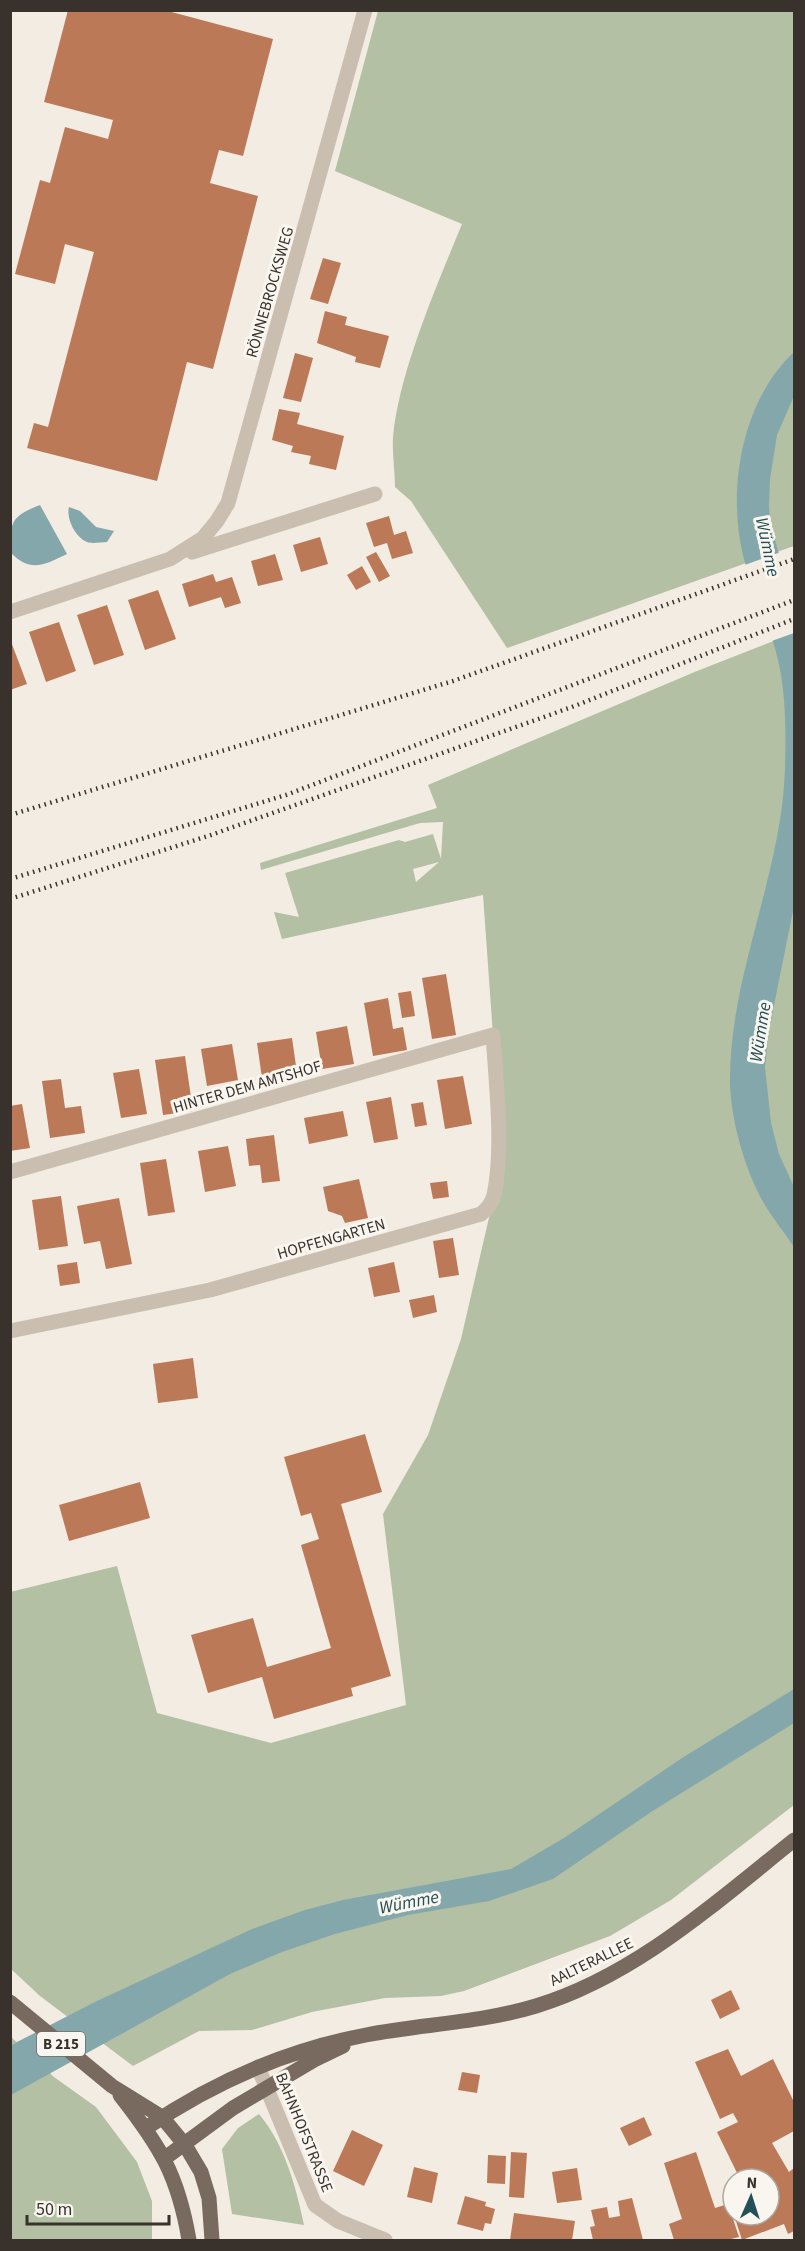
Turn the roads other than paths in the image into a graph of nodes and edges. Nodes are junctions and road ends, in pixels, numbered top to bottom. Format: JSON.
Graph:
{"nodes":[{"id":1,"x":365,"y":10,"type":"edge"},
{"id":2,"x":375,"y":494,"type":"dead end"},
{"id":3,"x":170,"y":559,"type":"junction"},
{"id":4,"x":10,"y":612,"type":"edge"},
{"id":5,"x":493,"y":1035,"type":"joint"},
{"id":6,"x":10,"y":1172,"type":"edge"},
{"id":7,"x":10,"y":1331,"type":"edge"},
{"id":8,"x":795,"y":1840,"type":"edge"},
{"id":9,"x":10,"y":2002,"type":"edge"},
{"id":10,"x":368,"y":2034,"type":"junction"},
{"id":11,"x":258,"y":2067,"type":"junction"},
{"id":12,"x":112,"y":2086,"type":"junction"},
{"id":13,"x":269,"y":2088,"type":"junction"},
{"id":14,"x":162,"y":2117,"type":"junction"},
{"id":15,"x":146,"y":2128,"type":"junction"},
{"id":16,"x":185,"y":2145,"type":"junction"},
{"id":17,"x":165,"y":2158,"type":"junction"},
{"id":18,"x":189,"y":2241,"type":"edge"},
{"id":19,"x":212,"y":2241,"type":"edge"},
{"id":20,"x":385,"y":2241,"type":"edge"}],
"edges":[{"from":1,"to":3,"type":"street","name":"RÖNNEBROCKSWEG"},
{"from":2,"to":3,"type":"street","name":"RÖNNEBROCKSWEG"},
{"from":3,"to":4,"type":"street","name":"RÖNNEBROCKSWEG"},
{"from":5,"to":6,"type":"street","name":"HINTER DEM AMTSHOF"},
{"from":5,"to":7,"type":"street","name":"HOPFENGARTEN"},
{"from":8,"to":10,"type":"main road","name":"AALTERALLEE"},
{"from":9,"to":12,"type":"main road","number":"B 215"},
{"from":10,"to":11,"type":"main road","name":"AALTERALLEE"},
{"from":10,"to":13,"type":"main road","name":"AALTERALLEE"},
{"from":11,"to":13,"type":"street","name":"BAHNHOFSTRASSE"},
{"from":11,"to":14,"type":"main road","name":"AALTERALLEE"},
{"from":12,"to":14,"type":"main road","number":"B 215"},
{"from":12,"to":15,"type":"main road","number":"B 215"},
{"from":13,"to":16,"type":"main road","name":"AALTERALLEE"},
{"from":13,"to":20,"type":"street","name":"BAHNHOFSTRASSE"},
{"from":14,"to":15,"type":"main road","name":"AALTERALLEE"},
{"from":14,"to":16,"type":"main road","number":"B 215"},
{"from":15,"to":17,"type":"main road","number":"B 215"},
{"from":16,"to":17,"type":"main road","name":"AALTERALLEE"},
{"from":16,"to":19,"type":"main road","number":"B 215"},
{"from":17,"to":18,"type":"main road","number":"B 215"}]}
